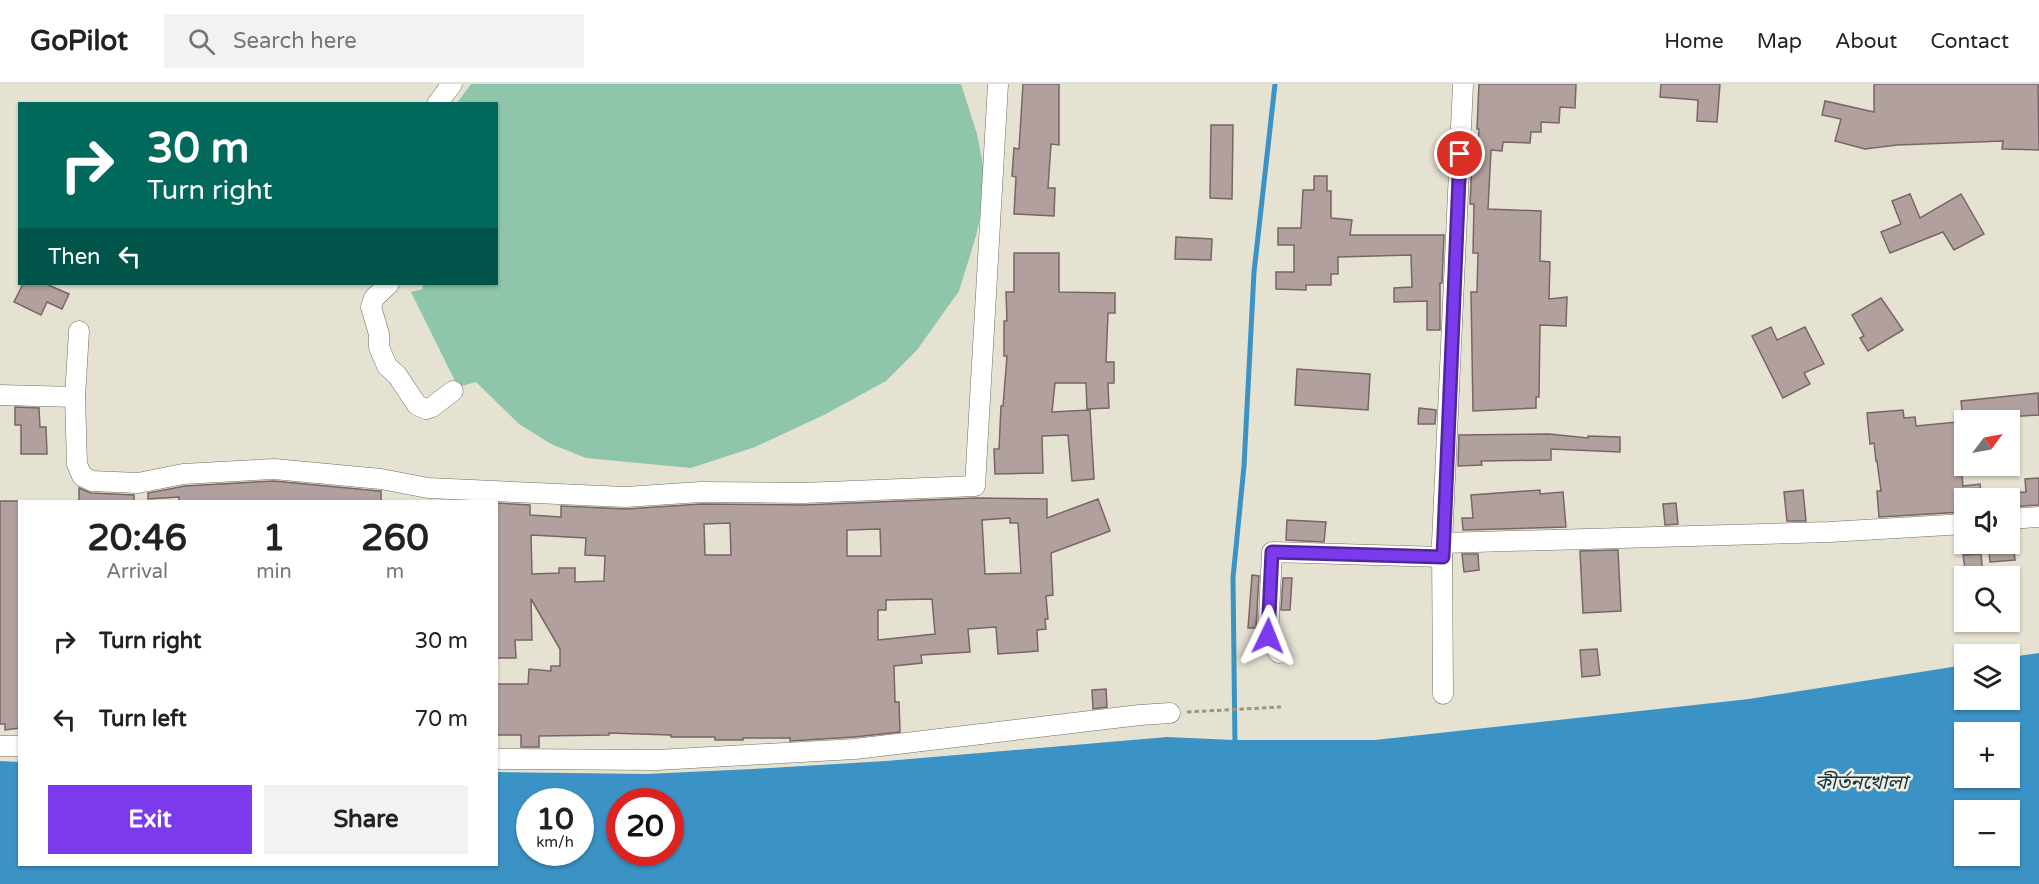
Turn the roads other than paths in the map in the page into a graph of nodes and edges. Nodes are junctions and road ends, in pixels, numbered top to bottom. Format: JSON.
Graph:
{"nodes":[{"id":1,"x":452,"y":84,"type":"edge"},
{"id":2,"x":998,"y":84,"type":"edge"},
{"id":3,"x":1463,"y":84,"type":"edge"},
{"id":4,"x":438,"y":102,"type":"edge"},
{"id":5,"x":388,"y":285,"type":"edge"},
{"id":6,"x":79,"y":332,"type":"dead end"},
{"id":7,"x":453,"y":391,"type":"dead end"},
{"id":8,"x":0,"y":395,"type":"edge"},
{"id":9,"x":75,"y":397,"type":"junction"},
{"id":10,"x":2039,"y":517,"type":"edge"},
{"id":11,"x":2020,"y":518,"type":"edge"},
{"id":12,"x":1954,"y":525,"type":"edge"},
{"id":13,"x":1442,"y":550,"type":"junction"},
{"id":14,"x":1279,"y":653,"type":"dead end"},
{"id":15,"x":1443,"y":694,"type":"dead end"},
{"id":16,"x":1170,"y":713,"type":"road end"},
{"id":17,"x":0,"y":746,"type":"edge"},
{"id":18,"x":18,"y":746,"type":"edge"},
{"id":19,"x":498,"y":759,"type":"edge"}],
"edges":[{"from":1,"to":4,"type":"street"},
{"from":2,"to":9,"type":"street"},
{"from":3,"to":13,"type":"street"},
{"from":5,"to":7,"type":"street"},
{"from":6,"to":9,"type":"street"},
{"from":8,"to":9,"type":"street"},
{"from":10,"to":11,"type":"street"},
{"from":12,"to":13,"type":"street"},
{"from":13,"to":14,"type":"street"},
{"from":13,"to":15,"type":"street"},
{"from":16,"to":19,"type":"street"},
{"from":17,"to":18,"type":"street"}]}
